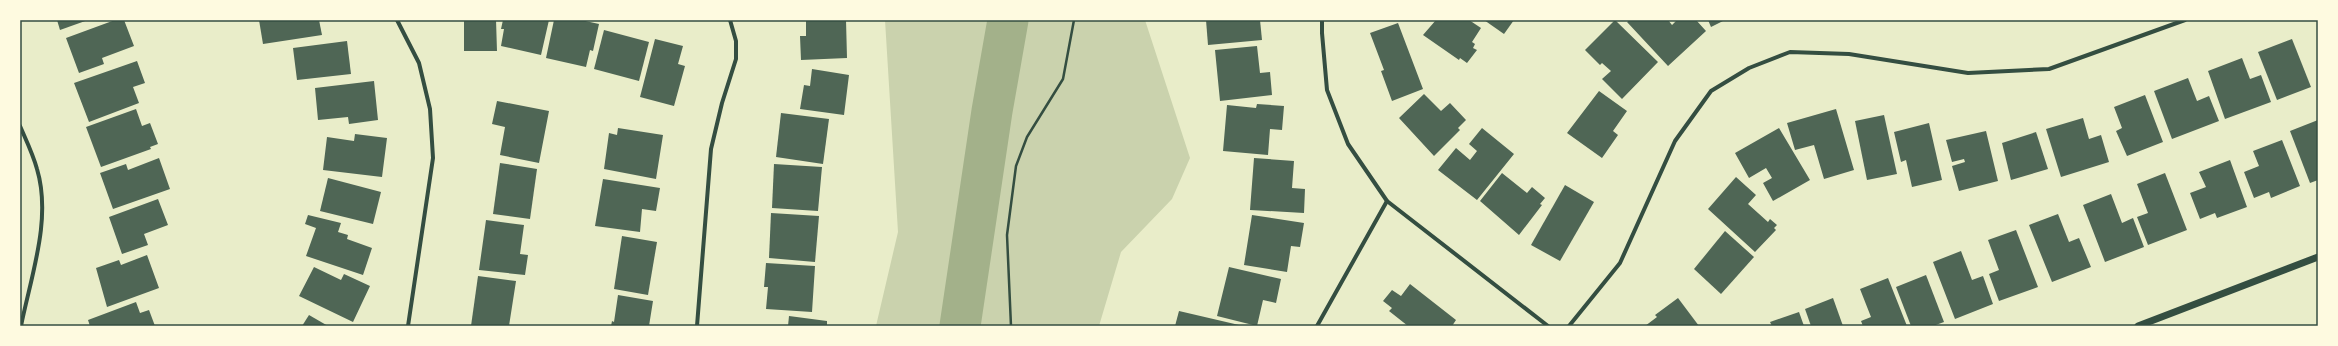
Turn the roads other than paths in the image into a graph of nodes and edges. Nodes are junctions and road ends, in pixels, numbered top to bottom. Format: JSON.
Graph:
{"nodes":[{"id":1,"x":397,"y":20,"type":"edge"},
{"id":2,"x":730,"y":20,"type":"edge"},
{"id":3,"x":1322,"y":20,"type":"edge"},
{"id":4,"x":2185,"y":20,"type":"edge"},
{"id":5,"x":20,"y":126,"type":"edge"},
{"id":6,"x":1387,"y":201,"type":"junction"},
{"id":7,"x":2318,"y":257,"type":"edge"},
{"id":8,"x":20,"y":326,"type":"edge"},
{"id":9,"x":408,"y":326,"type":"edge"},
{"id":10,"x":697,"y":326,"type":"edge"},
{"id":11,"x":1317,"y":326,"type":"edge"},
{"id":12,"x":1548,"y":326,"type":"edge"},
{"id":13,"x":1569,"y":326,"type":"edge"},
{"id":14,"x":2138,"y":326,"type":"edge"}],
"edges":[{"from":1,"to":9,"type":"street"},
{"from":2,"to":10,"type":"street"},
{"from":3,"to":6,"type":"street"},
{"from":4,"to":13,"type":"street"},
{"from":5,"to":8,"type":"street"},
{"from":6,"to":11,"type":"street"},
{"from":6,"to":12,"type":"street"},
{"from":7,"to":14,"type":"street"}]}
